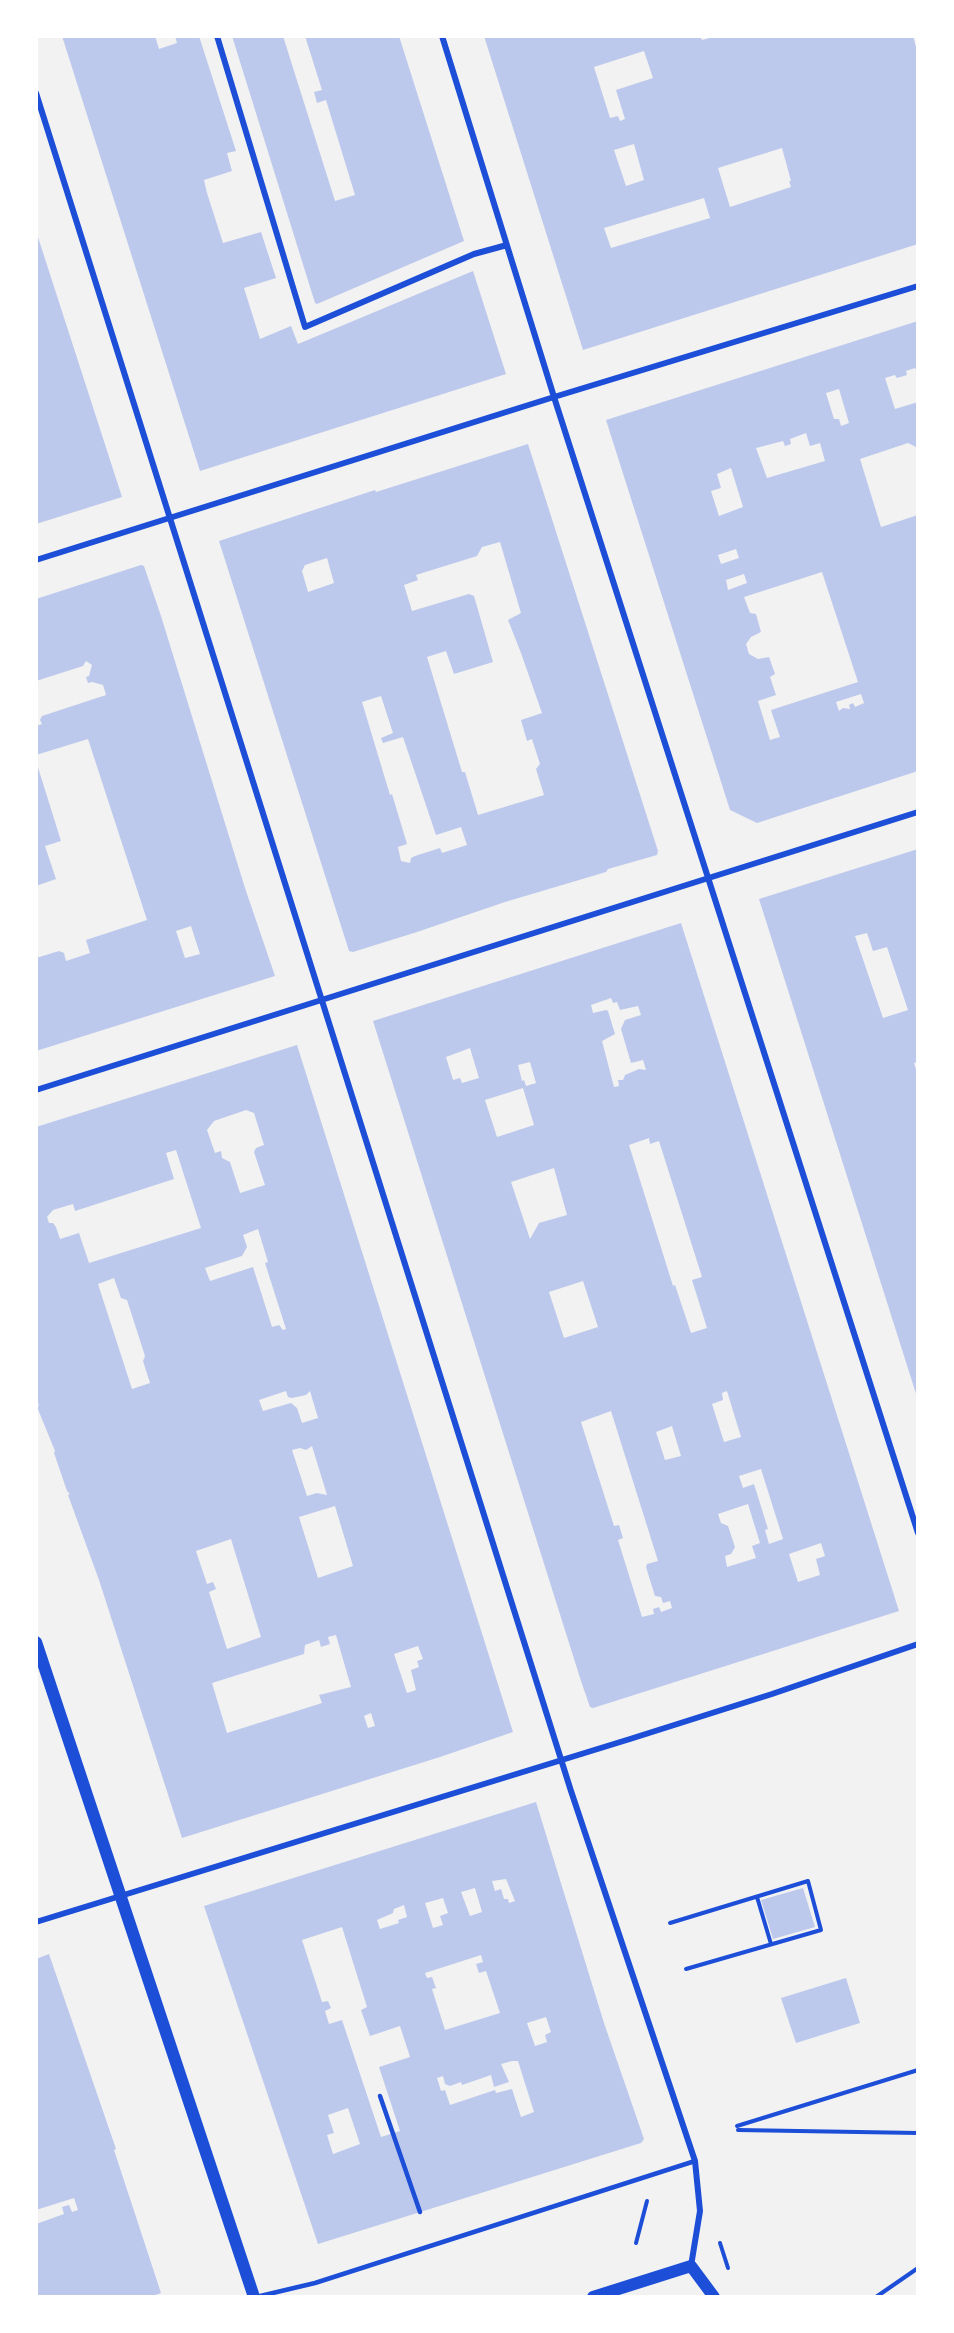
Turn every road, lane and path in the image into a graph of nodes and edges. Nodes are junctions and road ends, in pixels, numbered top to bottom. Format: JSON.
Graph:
{"nodes":[{"id":1,"x":217,"y":36,"type":"edge"},
{"id":2,"x":442,"y":36,"type":"edge"},
{"id":3,"x":36,"y":93,"type":"edge"},
{"id":4,"x":507,"y":244,"type":"junction"},
{"id":5,"x":918,"y":286,"type":"edge"},
{"id":6,"x":554,"y":397,"type":"junction"},
{"id":7,"x":170,"y":517,"type":"junction"},
{"id":8,"x":36,"y":560,"type":"edge"},
{"id":9,"x":918,"y":812,"type":"edge"},
{"id":10,"x":710,"y":878,"type":"junction"},
{"id":11,"x":322,"y":1000,"type":"junction"},
{"id":12,"x":36,"y":1090,"type":"edge"},
{"id":13,"x":918,"y":1533,"type":"edge"},
{"id":14,"x":36,"y":1642,"type":"edge"},
{"id":15,"x":918,"y":1644,"type":"edge"},
{"id":16,"x":561,"y":1759,"type":"junction"},
{"id":17,"x":121,"y":1895,"type":"junction"},
{"id":18,"x":756,"y":1897,"type":"junction"},
{"id":19,"x":814,"y":1905,"type":"junction"},
{"id":20,"x":809,"y":1906,"type":"dead end"},
{"id":21,"x":36,"y":1922,"type":"edge"},
{"id":22,"x":670,"y":1923,"type":"dead end"},
{"id":23,"x":771,"y":1944,"type":"junction"},
{"id":24,"x":686,"y":1969,"type":"dead end"},
{"id":25,"x":918,"y":2070,"type":"edge"},
{"id":26,"x":380,"y":2096,"type":"dead end"},
{"id":27,"x":918,"y":2133,"type":"edge"},
{"id":28,"x":695,"y":2161,"type":"junction"},
{"id":29,"x":648,"y":2200,"type":"dead end"},
{"id":30,"x":420,"y":2212,"type":"dead end"},
{"id":31,"x":636,"y":2243,"type":"dead end"},
{"id":32,"x":691,"y":2266,"type":"junction"},
{"id":33,"x":918,"y":2268,"type":"edge"},
{"id":34,"x":256,"y":2297,"type":"edge"},
{"id":35,"x":593,"y":2297,"type":"edge"},
{"id":36,"x":714,"y":2297,"type":"edge"},
{"id":37,"x":876,"y":2297,"type":"edge"}],
"edges":[{"from":1,"to":4,"type":"street"},
{"from":2,"to":4,"type":"street"},
{"from":3,"to":7,"type":"street"},
{"from":4,"to":6,"type":"street"},
{"from":5,"to":6,"type":"street"},
{"from":6,"to":7,"type":"street"},
{"from":6,"to":10,"type":"street"},
{"from":7,"to":8,"type":"street"},
{"from":7,"to":11,"type":"street"},
{"from":9,"to":10,"type":"street"},
{"from":10,"to":11,"type":"street"},
{"from":10,"to":13,"type":"street"},
{"from":11,"to":12,"type":"street"},
{"from":11,"to":16,"type":"street"},
{"from":14,"to":17,"type":"main road"},
{"from":15,"to":16,"type":"street"},
{"from":16,"to":17,"type":"street"},
{"from":16,"to":28,"type":"street"},
{"from":17,"to":21,"type":"street"},
{"from":17,"to":34,"type":"main road"},
{"from":18,"to":19,"type":"path"},
{"from":18,"to":22,"type":"path"},
{"from":18,"to":23,"type":"path"},
{"from":19,"to":20,"type":"path"},
{"from":19,"to":23,"type":"path"},
{"from":23,"to":24,"type":"path"},
{"from":25,"to":27,"type":"path"},
{"from":26,"to":30,"type":"lane"},
{"from":28,"to":32,"type":"street"},
{"from":28,"to":34,"type":"lane"},
{"from":29,"to":31,"type":"path"},
{"from":32,"to":35,"type":"main road"},
{"from":32,"to":36,"type":"main road"},
{"from":33,"to":37,"type":"path"}]}
